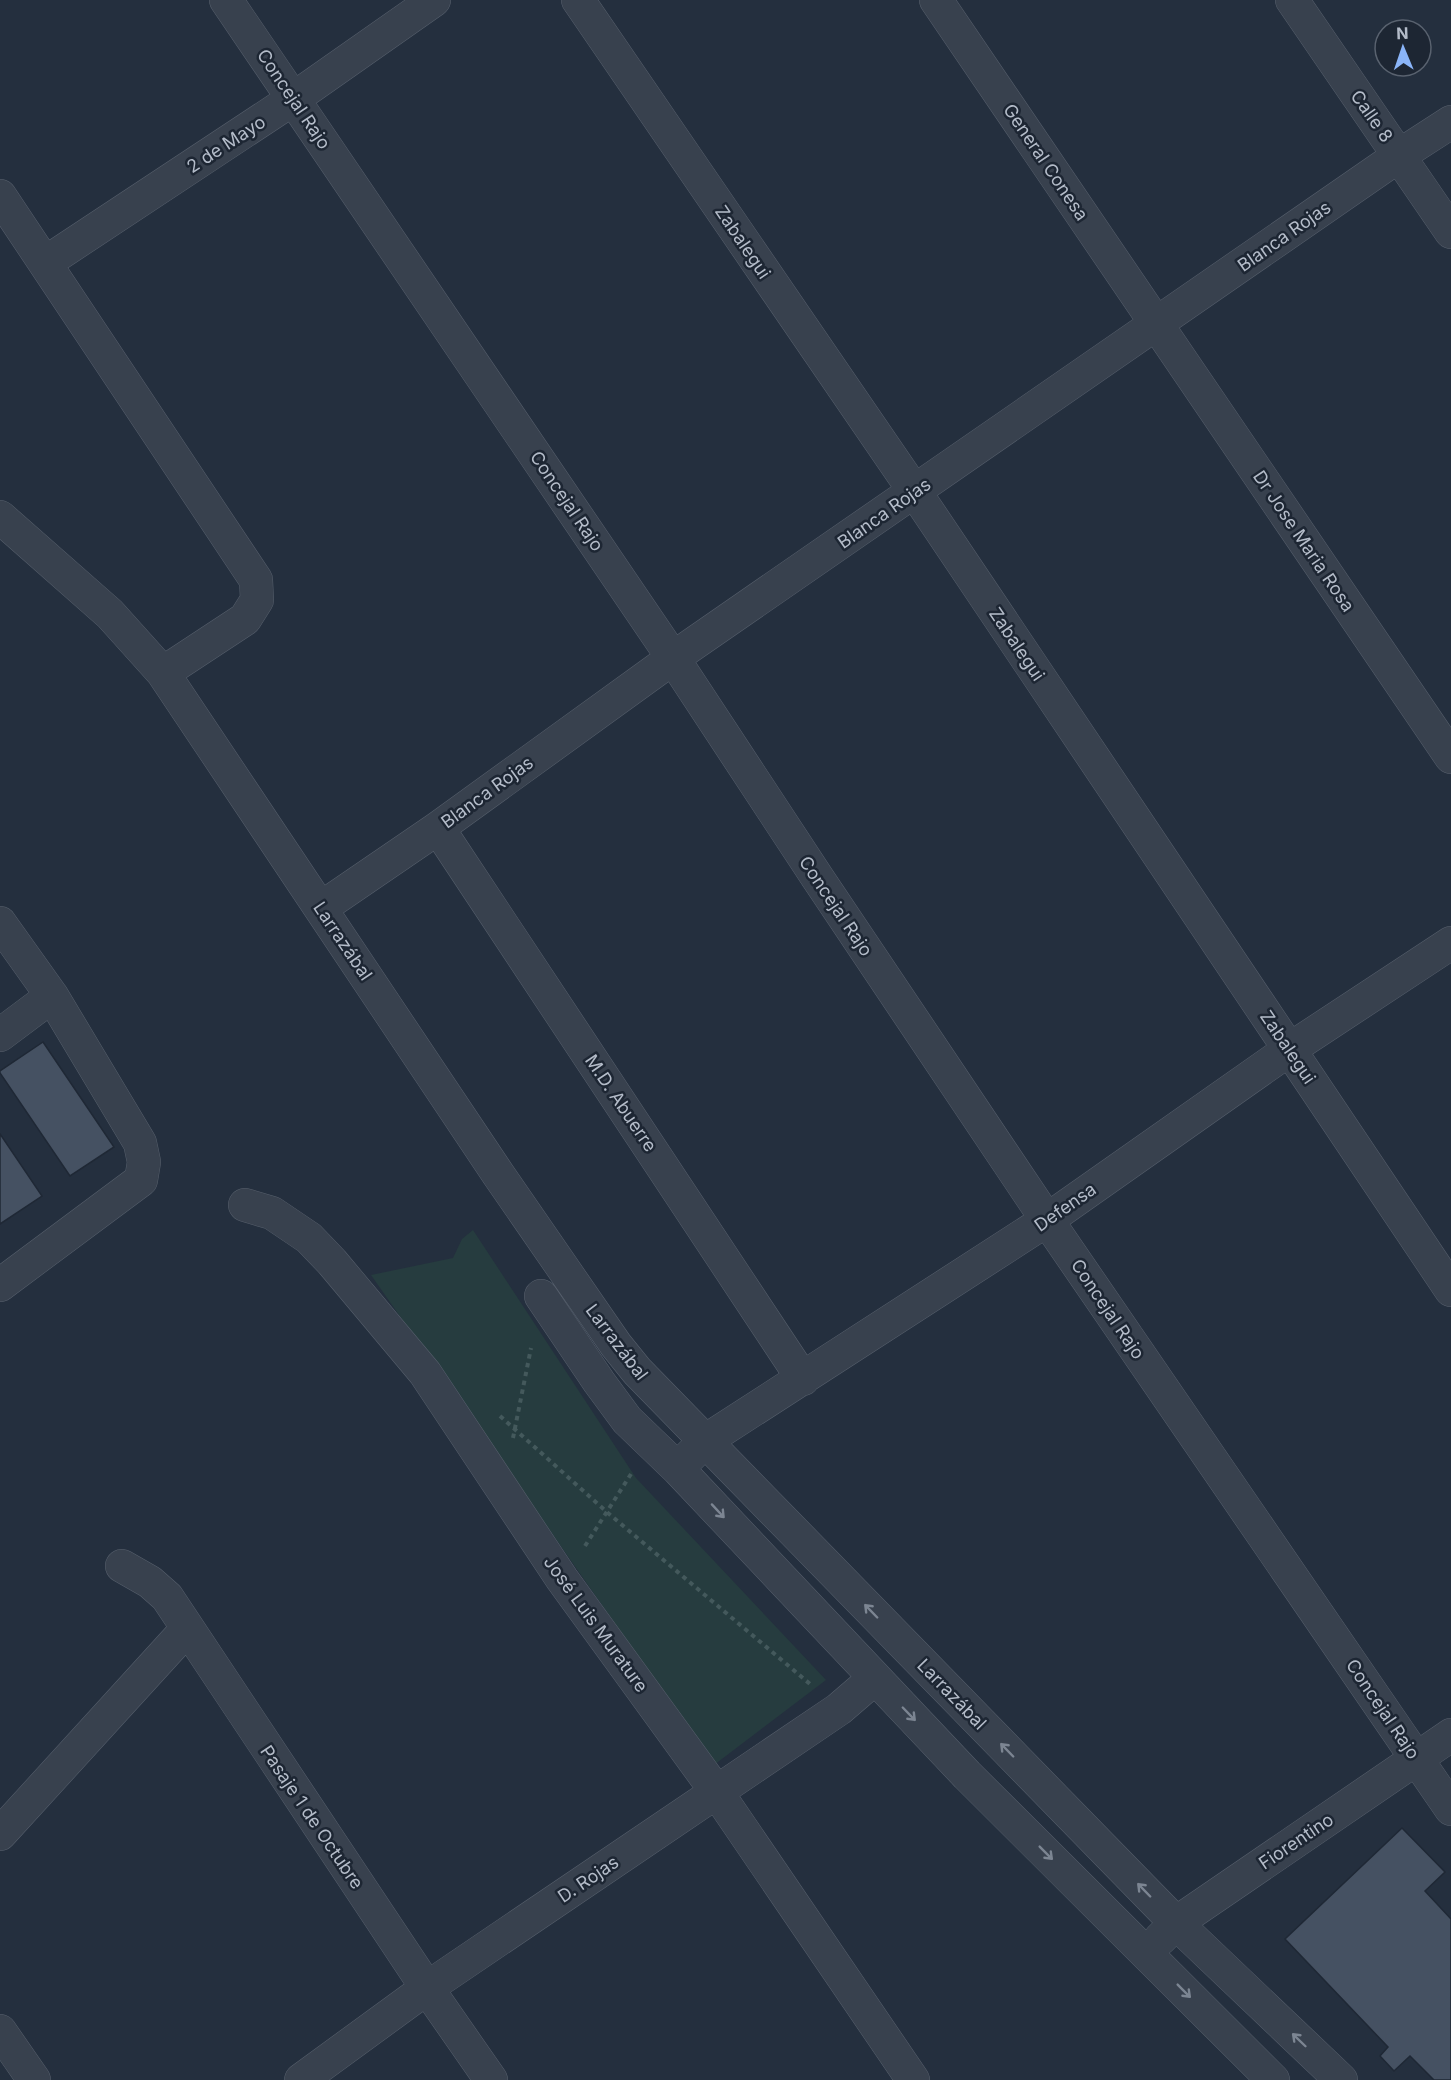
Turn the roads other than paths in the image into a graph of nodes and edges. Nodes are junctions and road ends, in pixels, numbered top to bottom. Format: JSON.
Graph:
{"nodes":[{"id":1,"x":226,"y":0,"type":"edge"},
{"id":2,"x":434,"y":0,"type":"edge"},
{"id":3,"x":578,"y":0,"type":"edge"},
{"id":4,"x":936,"y":0,"type":"edge"},
{"id":5,"x":1292,"y":0,"type":"edge"},
{"id":6,"x":293,"y":99,"type":"junction"},
{"id":7,"x":1451,"y":122,"type":"edge"},
{"id":8,"x":1400,"y":155,"type":"junction"},
{"id":9,"x":0,"y":196,"type":"edge"},
{"id":10,"x":1451,"y":232,"type":"edge"},
{"id":11,"x":45,"y":263,"type":"junction"},
{"id":12,"x":1156,"y":325,"type":"junction"},
{"id":13,"x":915,"y":492,"type":"junction"},
{"id":14,"x":0,"y":517,"type":"edge"},
{"id":15,"x":673,"y":658,"type":"junction"},
{"id":16,"x":163,"y":673,"type":"junction"},
{"id":17,"x":1451,"y":757,"type":"edge"},
{"id":18,"x":438,"y":828,"type":"junction"},
{"id":19,"x":321,"y":908,"type":"junction"},
{"id":20,"x":0,"y":923,"type":"edge"},
{"id":21,"x":1451,"y":943,"type":"edge"},
{"id":22,"x":52,"y":996,"type":"junction"},
{"id":23,"x":0,"y":1035,"type":"edge"},
{"id":24,"x":1290,"y":1049,"type":"junction"},
{"id":25,"x":245,"y":1205,"type":"dead end"},
{"id":26,"x":1047,"y":1220,"type":"junction"},
{"id":27,"x":0,"y":1285,"type":"edge"},
{"id":28,"x":1451,"y":1290,"type":"edge"},
{"id":29,"x":541,"y":1296,"type":"road end"},
{"id":30,"x":803,"y":1379,"type":"junction"},
{"id":31,"x":705,"y":1441,"type":"junction"},
{"id":32,"x":678,"y":1468,"type":"junction"},
{"id":33,"x":122,"y":1566,"type":"dead end"},
{"id":34,"x":187,"y":1629,"type":"junction"},
{"id":35,"x":875,"y":1678,"type":"junction"},
{"id":36,"x":1451,"y":1735,"type":"edge"},
{"id":37,"x":1417,"y":1758,"type":"junction"},
{"id":38,"x":716,"y":1791,"type":"junction"},
{"id":39,"x":1451,"y":1809,"type":"edge"},
{"id":40,"x":0,"y":1834,"type":"edge"},
{"id":41,"x":1176,"y":1923,"type":"junction"},
{"id":42,"x":1146,"y":1953,"type":"junction"},
{"id":43,"x":427,"y":1988,"type":"junction"},
{"id":44,"x":0,"y":2031,"type":"edge"},
{"id":45,"x":34,"y":2080,"type":"edge"},
{"id":46,"x":301,"y":2080,"type":"edge"},
{"id":47,"x":491,"y":2080,"type":"edge"},
{"id":48,"x":913,"y":2080,"type":"edge"},
{"id":49,"x":1273,"y":2080,"type":"edge"},
{"id":50,"x":1341,"y":2080,"type":"edge"}],
"edges":[{"from":1,"to":6,"type":"street","name":"Concejal Rajo"},
{"from":2,"to":6,"type":"street","name":"2 de Mayo"},
{"from":3,"to":13,"type":"street","name":"Zabalegui"},
{"from":4,"to":12,"type":"street","name":"General Conesa"},
{"from":5,"to":8,"type":"street","name":"Calle 8"},
{"from":6,"to":11,"type":"street","name":"2 de Mayo"},
{"from":6,"to":15,"type":"street","name":"Concejal Rajo"},
{"from":7,"to":8,"type":"street","name":"Blanca Rojas"},
{"from":8,"to":10,"type":"street","name":"Calle 8"},
{"from":8,"to":12,"type":"street","name":"Blanca Rojas"},
{"from":9,"to":11,"type":"street"},
{"from":11,"to":16,"type":"street"},
{"from":12,"to":13,"type":"street","name":"Blanca Rojas"},
{"from":12,"to":17,"type":"street","name":"Dr Jose Maria Rosa"},
{"from":13,"to":15,"type":"street","name":"Blanca Rojas"},
{"from":13,"to":24,"type":"street","name":"Zabalegui"},
{"from":14,"to":16,"type":"street","name":"Larrazábal"},
{"from":15,"to":18,"type":"street","name":"Blanca Rojas"},
{"from":15,"to":26,"type":"street","name":"Concejal Rajo"},
{"from":16,"to":19,"type":"street","name":"Larrazábal"},
{"from":18,"to":19,"type":"street","name":"Blanca Rojas"},
{"from":18,"to":30,"type":"street","name":"M.D. Abuerre"},
{"from":19,"to":31,"type":"street","name":"Larrazábal"},
{"from":20,"to":22,"type":"street"},
{"from":21,"to":24,"type":"street","name":"Defensa"},
{"from":22,"to":23,"type":"street"},
{"from":22,"to":27,"type":"street"},
{"from":24,"to":26,"type":"street","name":"Defensa"},
{"from":24,"to":28,"type":"street","name":"Zabalegui"},
{"from":25,"to":38,"type":"street","name":"José Luis Murature"},
{"from":26,"to":30,"type":"street","name":"Defensa"},
{"from":26,"to":37,"type":"street","name":"Concejal Rajo"},
{"from":29,"to":32,"type":"street","name":"Larrazábal"},
{"from":30,"to":31,"type":"street","name":"Defensa"},
{"from":31,"to":32,"type":"street","name":"Defensa"},
{"from":41,"to":31,"type":"street","name":"Larrazábal","one_way":true},
{"from":32,"to":35,"type":"street","name":"Larrazábal","one_way":true},
{"from":33,"to":34,"type":"street","name":"Pasaje 1 de Octubre"},
{"from":34,"to":40,"type":"street"},
{"from":34,"to":43,"type":"street","name":"Pasaje 1 de Octubre"},
{"from":35,"to":38,"type":"street","name":"D. Rojas"},
{"from":35,"to":42,"type":"street","name":"Larrazábal","one_way":true},
{"from":36,"to":37,"type":"street","name":"Fiorentino"},
{"from":37,"to":39,"type":"street","name":"Concejal Rajo"},
{"from":37,"to":41,"type":"street","name":"Fiorentino"},
{"from":38,"to":43,"type":"street","name":"D. Rojas"},
{"from":38,"to":48,"type":"street","name":"José Luis Murature"},
{"from":41,"to":42,"type":"street","name":"Fiorentino"},
{"from":50,"to":41,"type":"street","name":"Larrazábal","one_way":true},
{"from":42,"to":49,"type":"street","name":"Larrazábal","one_way":true},
{"from":43,"to":46,"type":"street","name":"D. Rojas"},
{"from":43,"to":47,"type":"street","name":"Pasaje 1 de Octubre"},
{"from":44,"to":45,"type":"street"}]}
